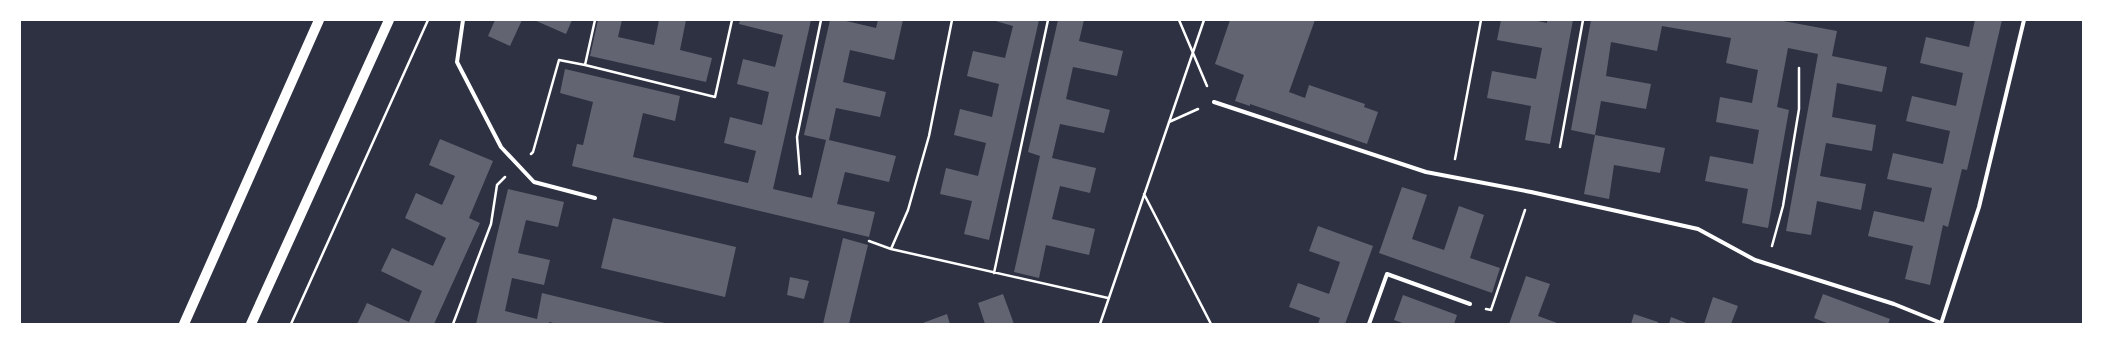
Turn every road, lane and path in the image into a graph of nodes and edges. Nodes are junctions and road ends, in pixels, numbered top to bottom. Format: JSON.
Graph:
{"nodes":[{"id":1,"x":319,"y":20,"type":"edge"},
{"id":2,"x":389,"y":20,"type":"edge"},
{"id":3,"x":428,"y":20,"type":"edge"},
{"id":4,"x":463,"y":20,"type":"edge"},
{"id":5,"x":595,"y":20,"type":"edge"},
{"id":6,"x":732,"y":20,"type":"edge"},
{"id":7,"x":821,"y":20,"type":"edge"},
{"id":8,"x":952,"y":20,"type":"edge"},
{"id":9,"x":1048,"y":20,"type":"edge"},
{"id":10,"x":1179,"y":20,"type":"edge"},
{"id":11,"x":1204,"y":20,"type":"edge"},
{"id":12,"x":1481,"y":20,"type":"edge"},
{"id":13,"x":1583,"y":20,"type":"edge"},
{"id":14,"x":2024,"y":20,"type":"edge"},
{"id":15,"x":1193,"y":53,"type":"junction"},
{"id":16,"x":586,"y":65,"type":"junction"},
{"id":17,"x":1799,"y":68,"type":"dead end"},
{"id":18,"x":1214,"y":102,"type":"junction"},
{"id":19,"x":1169,"y":122,"type":"junction"},
{"id":20,"x":1560,"y":147,"type":"dead end"},
{"id":21,"x":518,"y":164,"type":"junction"},
{"id":22,"x":800,"y":174,"type":"dead end"},
{"id":23,"x":1452,"y":177,"type":"junction"},
{"id":24,"x":1531,"y":192,"type":"junction"},
{"id":25,"x":1144,"y":193,"type":"junction"},
{"id":26,"x":595,"y":198,"type":"dead end"},
{"id":27,"x":869,"y":241,"type":"dead end"},
{"id":28,"x":891,"y":249,"type":"junction"},
{"id":29,"x":1767,"y":264,"type":"junction"},
{"id":30,"x":994,"y":273,"type":"junction"},
{"id":31,"x":1108,"y":298,"type":"junction"},
{"id":32,"x":1470,"y":304,"type":"joint"},
{"id":33,"x":184,"y":324,"type":"edge"},
{"id":34,"x":251,"y":324,"type":"edge"},
{"id":35,"x":291,"y":324,"type":"edge"},
{"id":36,"x":453,"y":324,"type":"edge"},
{"id":37,"x":1100,"y":324,"type":"edge"},
{"id":38,"x":1211,"y":324,"type":"edge"},
{"id":39,"x":1369,"y":324,"type":"edge"},
{"id":40,"x":1941,"y":324,"type":"edge"}],
"edges":[{"from":1,"to":33,"type":"main road"},
{"from":2,"to":34,"type":"main road"},
{"from":3,"to":35,"type":"path"},
{"from":4,"to":21,"type":"street"},
{"from":5,"to":16,"type":"path"},
{"from":6,"to":16,"type":"path"},
{"from":7,"to":22,"type":"path"},
{"from":8,"to":28,"type":"path"},
{"from":9,"to":30,"type":"path"},
{"from":10,"to":15,"type":"path"},
{"from":11,"to":15,"type":"path"},
{"from":12,"to":23,"type":"path"},
{"from":13,"to":20,"type":"path"},
{"from":14,"to":40,"type":"street"},
{"from":15,"to":18,"type":"path"},
{"from":15,"to":19,"type":"path"},
{"from":16,"to":21,"type":"path"},
{"from":17,"to":29,"type":"path"},
{"from":18,"to":19,"type":"path"},
{"from":18,"to":23,"type":"street"},
{"from":19,"to":25,"type":"path"},
{"from":21,"to":26,"type":"street"},
{"from":21,"to":36,"type":"path"},
{"from":23,"to":24,"type":"street"},
{"from":24,"to":29,"type":"street"},
{"from":24,"to":32,"type":"path"},
{"from":25,"to":31,"type":"path"},
{"from":25,"to":38,"type":"path"},
{"from":27,"to":28,"type":"path"},
{"from":28,"to":30,"type":"path"},
{"from":29,"to":40,"type":"street"},
{"from":30,"to":31,"type":"path"},
{"from":31,"to":37,"type":"path"},
{"from":32,"to":39,"type":"street"}]}
